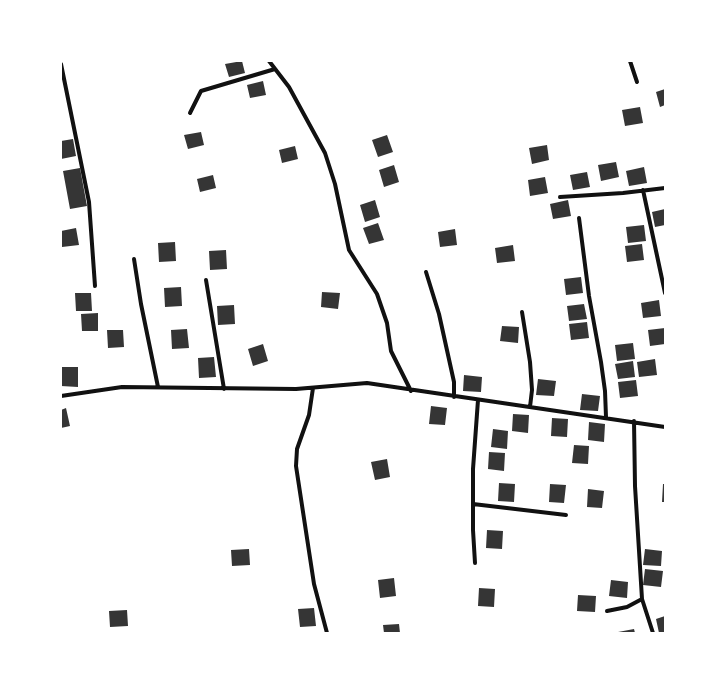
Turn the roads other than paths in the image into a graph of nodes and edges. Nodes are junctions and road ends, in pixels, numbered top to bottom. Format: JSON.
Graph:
{"nodes":[{"id":1,"x":268,"y":61,"type":"edge"},
{"id":2,"x":630,"y":61,"type":"edge"},
{"id":3,"x":61,"y":64,"type":"edge"},
{"id":4,"x":275,"y":69,"type":"junction"},
{"id":5,"x":637,"y":82,"type":"dead end"},
{"id":6,"x":190,"y":113,"type":"dead end"},
{"id":7,"x":665,"y":188,"type":"edge"},
{"id":8,"x":643,"y":190,"type":"junction"},
{"id":9,"x":560,"y":197,"type":"dead end"},
{"id":10,"x":579,"y":218,"type":"dead end"},
{"id":11,"x":134,"y":259,"type":"dead end"},
{"id":12,"x":426,"y":272,"type":"dead end"},
{"id":13,"x":206,"y":280,"type":"dead end"},
{"id":14,"x":95,"y":286,"type":"dead end"},
{"id":15,"x":665,"y":293,"type":"edge"},
{"id":16,"x":522,"y":312,"type":"dead end"},
{"id":17,"x":158,"y":387,"type":"junction"},
{"id":18,"x":313,"y":388,"type":"junction"},
{"id":19,"x":224,"y":389,"type":"junction"},
{"id":20,"x":412,"y":390,"type":"junction"},
{"id":21,"x":61,"y":396,"type":"edge"},
{"id":22,"x":454,"y":397,"type":"junction"},
{"id":23,"x":478,"y":400,"type":"junction"},
{"id":24,"x":530,"y":407,"type":"junction"},
{"id":25,"x":606,"y":417,"type":"junction"},
{"id":26,"x":634,"y":421,"type":"junction"},
{"id":27,"x":665,"y":427,"type":"edge"},
{"id":28,"x":473,"y":504,"type":"junction"},
{"id":29,"x":566,"y":515,"type":"dead end"},
{"id":30,"x":475,"y":563,"type":"dead end"},
{"id":31,"x":642,"y":599,"type":"junction"},
{"id":32,"x":607,"y":611,"type":"dead end"},
{"id":33,"x":327,"y":633,"type":"edge"},
{"id":34,"x":653,"y":633,"type":"edge"}],
"edges":[{"from":1,"to":4,"type":"street"},
{"from":2,"to":5,"type":"street"},
{"from":3,"to":14,"type":"street"},
{"from":4,"to":6,"type":"street"},
{"from":4,"to":20,"type":"street"},
{"from":7,"to":8,"type":"street"},
{"from":8,"to":9,"type":"street"},
{"from":8,"to":15,"type":"street"},
{"from":10,"to":25,"type":"street"},
{"from":11,"to":17,"type":"street"},
{"from":12,"to":22,"type":"street"},
{"from":13,"to":19,"type":"street"},
{"from":16,"to":24,"type":"street"},
{"from":17,"to":19,"type":"street"},
{"from":17,"to":21,"type":"street"},
{"from":18,"to":19,"type":"street"},
{"from":18,"to":20,"type":"street"},
{"from":18,"to":33,"type":"street"},
{"from":20,"to":22,"type":"street"},
{"from":22,"to":23,"type":"street"},
{"from":23,"to":24,"type":"street"},
{"from":23,"to":28,"type":"street"},
{"from":24,"to":25,"type":"street"},
{"from":25,"to":26,"type":"street"},
{"from":26,"to":27,"type":"street"},
{"from":26,"to":31,"type":"street"},
{"from":28,"to":29,"type":"street"},
{"from":28,"to":30,"type":"street"},
{"from":31,"to":32,"type":"street"},
{"from":31,"to":34,"type":"street"}]}
